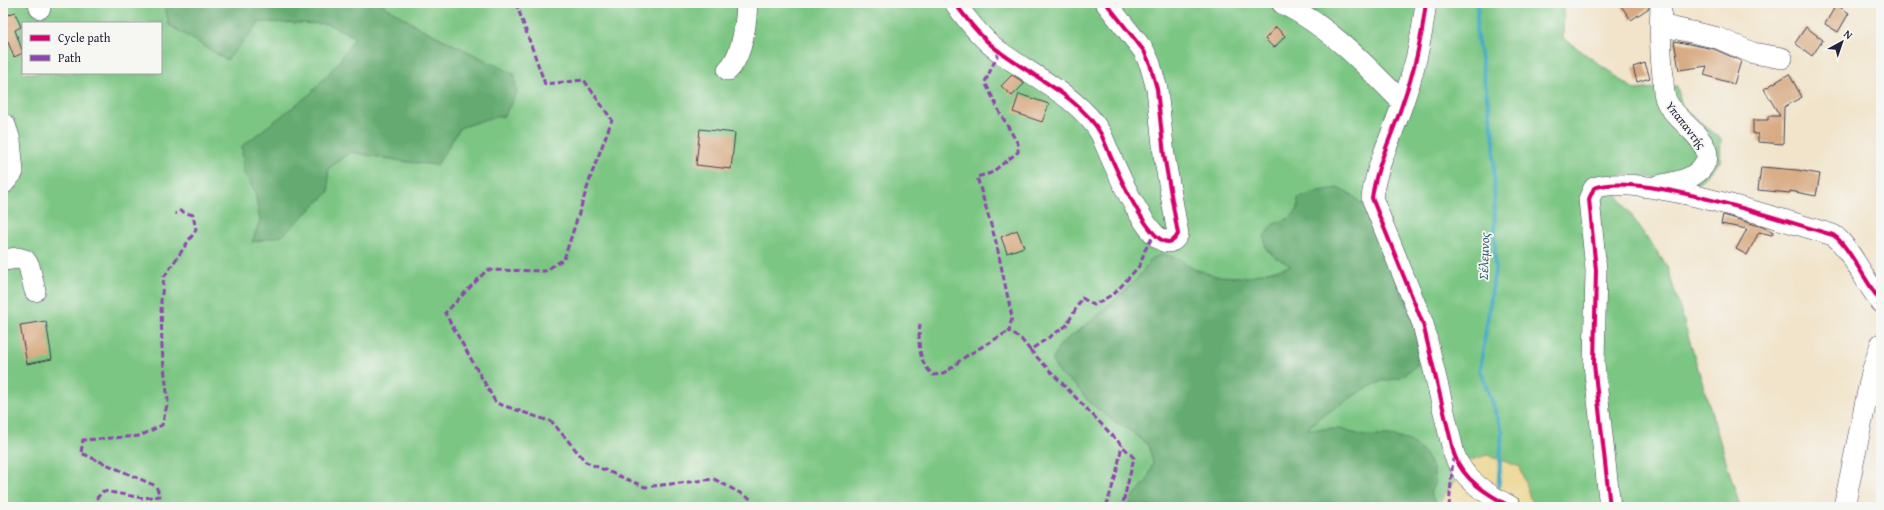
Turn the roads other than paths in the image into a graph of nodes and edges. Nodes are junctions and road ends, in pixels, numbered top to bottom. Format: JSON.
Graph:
{"nodes":[{"id":1,"x":747,"y":3,"type":"edge"},
{"id":2,"x":955,"y":3,"type":"edge"},
{"id":3,"x":1106,"y":3,"type":"edge"},
{"id":4,"x":1282,"y":3,"type":"edge"},
{"id":5,"x":1426,"y":3,"type":"edge"},
{"id":6,"x":1661,"y":3,"type":"edge"},
{"id":7,"x":1660,"y":25,"type":"junction"},
{"id":8,"x":1782,"y":58,"type":"dead end"},
{"id":9,"x":728,"y":70,"type":"dead end"},
{"id":10,"x":1403,"y":103,"type":"junction"},
{"id":11,"x":3,"y":124,"type":"edge"},
{"id":12,"x":3,"y":184,"type":"edge"},
{"id":13,"x":1653,"y":187,"type":"junction"},
{"id":14,"x":3,"y":260,"type":"edge"},
{"id":15,"x":35,"y":291,"type":"dead end"},
{"id":16,"x":1881,"y":302,"type":"edge"},
{"id":17,"x":1881,"y":344,"type":"edge"},
{"id":18,"x":1511,"y":507,"type":"edge"},
{"id":19,"x":1610,"y":507,"type":"edge"},
{"id":20,"x":1844,"y":507,"type":"edge"}],
"edges":[{"from":1,"to":9,"type":"street"},
{"from":2,"to":3,"type":"street"},
{"from":4,"to":10,"type":"street"},
{"from":5,"to":10,"type":"street"},
{"from":6,"to":7,"type":"street","name":"Υπαπαντής"},
{"from":7,"to":8,"type":"street"},
{"from":7,"to":13,"type":"street","name":"Υπαπαντής"},
{"from":10,"to":18,"type":"street"},
{"from":11,"to":12,"type":"street"},
{"from":13,"to":16,"type":"street"},
{"from":13,"to":19,"type":"street"},
{"from":14,"to":15,"type":"street"},
{"from":17,"to":20,"type":"street"}]}
